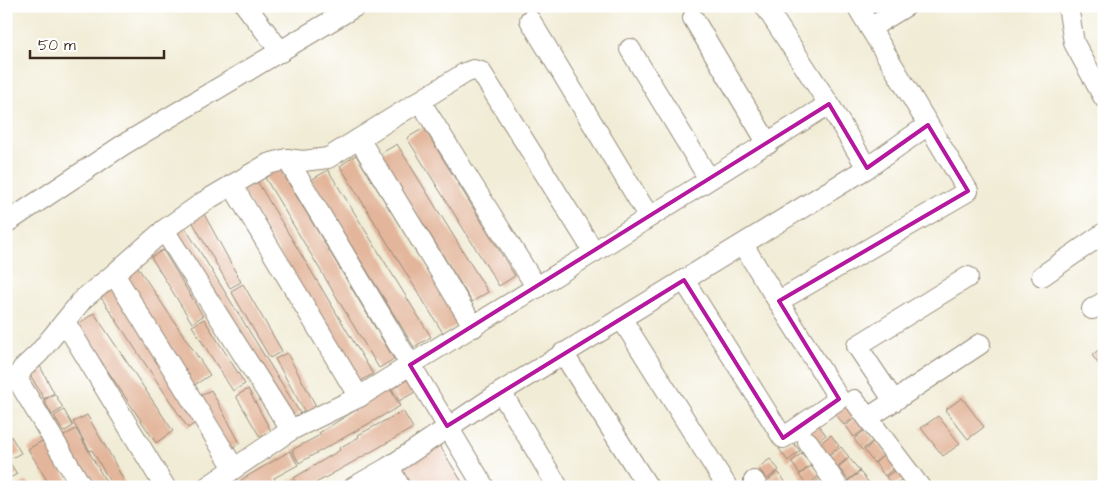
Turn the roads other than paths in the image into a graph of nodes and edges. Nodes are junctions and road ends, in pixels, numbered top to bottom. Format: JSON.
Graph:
{"nodes":[{"id":1,"x":246,"y":6,"type":"edge"},
{"id":2,"x":356,"y":6,"type":"edge"},
{"id":3,"x":765,"y":6,"type":"edge"},
{"id":4,"x":857,"y":6,"type":"edge"},
{"id":5,"x":906,"y":6,"type":"edge"},
{"id":6,"x":1068,"y":6,"type":"edge"},
{"id":7,"x":693,"y":18,"type":"dead end"},
{"id":8,"x":530,"y":20,"type":"dead end"},
{"id":9,"x":870,"y":28,"type":"junction"},
{"id":10,"x":630,"y":49,"type":"dead end"},
{"id":11,"x":280,"y":52,"type":"junction"},
{"id":12,"x":1097,"y":71,"type":"edge"},
{"id":13,"x":1104,"y":98,"type":"edge"},
{"id":14,"x":420,"y":101,"type":"junction"},
{"id":15,"x":828,"y":104,"type":"junction"},
{"id":16,"x":928,"y":125,"type":"junction"},
{"id":17,"x":358,"y":139,"type":"junction"},
{"id":18,"x":768,"y":144,"type":"junction"},
{"id":19,"x":287,"y":159,"type":"junction"},
{"id":20,"x":867,"y":168,"type":"junction"},
{"id":21,"x":709,"y":179,"type":"junction"},
{"id":22,"x":232,"y":185,"type":"junction"},
{"id":23,"x":649,"y":217,"type":"junction"},
{"id":24,"x":6,"y":223,"type":"edge"},
{"id":25,"x":164,"y":230,"type":"junction"},
{"id":26,"x":1104,"y":233,"type":"edge"},
{"id":27,"x":743,"y":245,"type":"junction"},
{"id":28,"x":594,"y":252,"type":"junction"},
{"id":29,"x":114,"y":274,"type":"junction"},
{"id":30,"x":1042,"y":276,"type":"dead end"},
{"id":31,"x":968,"y":278,"type":"dead end"},
{"id":32,"x":684,"y":280,"type":"junction"},
{"id":33,"x":537,"y":288,"type":"junction"},
{"id":34,"x":779,"y":301,"type":"junction"},
{"id":35,"x":621,"y":318,"type":"junction"},
{"id":36,"x":65,"y":322,"type":"junction"},
{"id":37,"x":474,"y":327,"type":"junction"},
{"id":38,"x":980,"y":344,"type":"dead end"},
{"id":39,"x":563,"y":353,"type":"junction"},
{"id":40,"x":410,"y":365,"type":"junction"},
{"id":41,"x":501,"y":392,"type":"junction"},
{"id":42,"x":359,"y":397,"type":"junction"},
{"id":43,"x":854,"y":400,"type":"dead end"},
{"id":44,"x":894,"y":401,"type":"junction"},
{"id":45,"x":868,"y":418,"type":"junction"},
{"id":46,"x":447,"y":426,"type":"junction"},
{"id":47,"x":291,"y":430,"type":"junction"},
{"id":48,"x":808,"y":442,"type":"dead end"},
{"id":49,"x":389,"y":467,"type":"junction"},
{"id":50,"x":234,"y":468,"type":"junction"},
{"id":51,"x":726,"y":485,"type":"dead end"},
{"id":52,"x":82,"y":487,"type":"edge"},
{"id":53,"x":165,"y":487,"type":"edge"},
{"id":54,"x":207,"y":487,"type":"edge"},
{"id":55,"x":354,"y":487,"type":"edge"},
{"id":56,"x":400,"y":487,"type":"edge"},
{"id":57,"x":484,"y":487,"type":"edge"},
{"id":58,"x":558,"y":487,"type":"edge"},
{"id":59,"x":648,"y":487,"type":"edge"},
{"id":60,"x":838,"y":487,"type":"edge"},
{"id":61,"x":920,"y":487,"type":"edge"}],
"edges":[{"from":1,"to":11,"type":"street"},
{"from":2,"to":11,"type":"street"},
{"from":3,"to":15,"type":"street"},
{"from":4,"to":9,"type":"street"},
{"from":5,"to":9,"type":"street"},
{"from":6,"to":12,"type":"street"},
{"from":7,"to":18,"type":"street"},
{"from":8,"to":23,"type":"street"},
{"from":9,"to":16,"type":"street"},
{"from":10,"to":21,"type":"street"},
{"from":11,"to":24,"type":"street"},
{"from":12,"to":13,"type":"street"},
{"from":14,"to":17,"type":"street"},
{"from":14,"to":28,"type":"street"},
{"from":14,"to":33,"type":"street"},
{"from":15,"to":18,"type":"street"},
{"from":15,"to":20,"type":"street"},
{"from":16,"to":20,"type":"street"},
{"from":16,"to":34,"type":"street"},
{"from":17,"to":19,"type":"street"},
{"from":17,"to":37,"type":"street"},
{"from":18,"to":21,"type":"street"},
{"from":19,"to":22,"type":"street"},
{"from":19,"to":40,"type":"street"},
{"from":20,"to":27,"type":"street"},
{"from":21,"to":23,"type":"street"},
{"from":22,"to":25,"type":"street"},
{"from":22,"to":42,"type":"street"},
{"from":23,"to":28,"type":"street"},
{"from":25,"to":29,"type":"street"},
{"from":25,"to":47,"type":"street"},
{"from":26,"to":30,"type":"street"},
{"from":27,"to":32,"type":"street"},
{"from":27,"to":34,"type":"street"},
{"from":28,"to":33,"type":"street"},
{"from":29,"to":36,"type":"street"},
{"from":29,"to":50,"type":"street"},
{"from":31,"to":44,"type":"street"},
{"from":32,"to":34,"type":"street"},
{"from":32,"to":35,"type":"street"},
{"from":33,"to":37,"type":"street"},
{"from":35,"to":39,"type":"street"},
{"from":35,"to":51,"type":"street"},
{"from":36,"to":52,"type":"street"},
{"from":36,"to":53,"type":"street"},
{"from":37,"to":40,"type":"street"},
{"from":38,"to":44,"type":"street"},
{"from":39,"to":41,"type":"street"},
{"from":39,"to":59,"type":"street"},
{"from":40,"to":42,"type":"street"},
{"from":40,"to":46,"type":"street"},
{"from":41,"to":46,"type":"street"},
{"from":41,"to":58,"type":"street"},
{"from":42,"to":47,"type":"street"},
{"from":43,"to":45,"type":"street"},
{"from":44,"to":45,"type":"street"},
{"from":45,"to":61,"type":"street"},
{"from":46,"to":49,"type":"street"},
{"from":46,"to":57,"type":"street"},
{"from":47,"to":50,"type":"street"},
{"from":48,"to":60,"type":"street"},
{"from":49,"to":55,"type":"street"},
{"from":49,"to":56,"type":"street"},
{"from":50,"to":54,"type":"street"}]}
